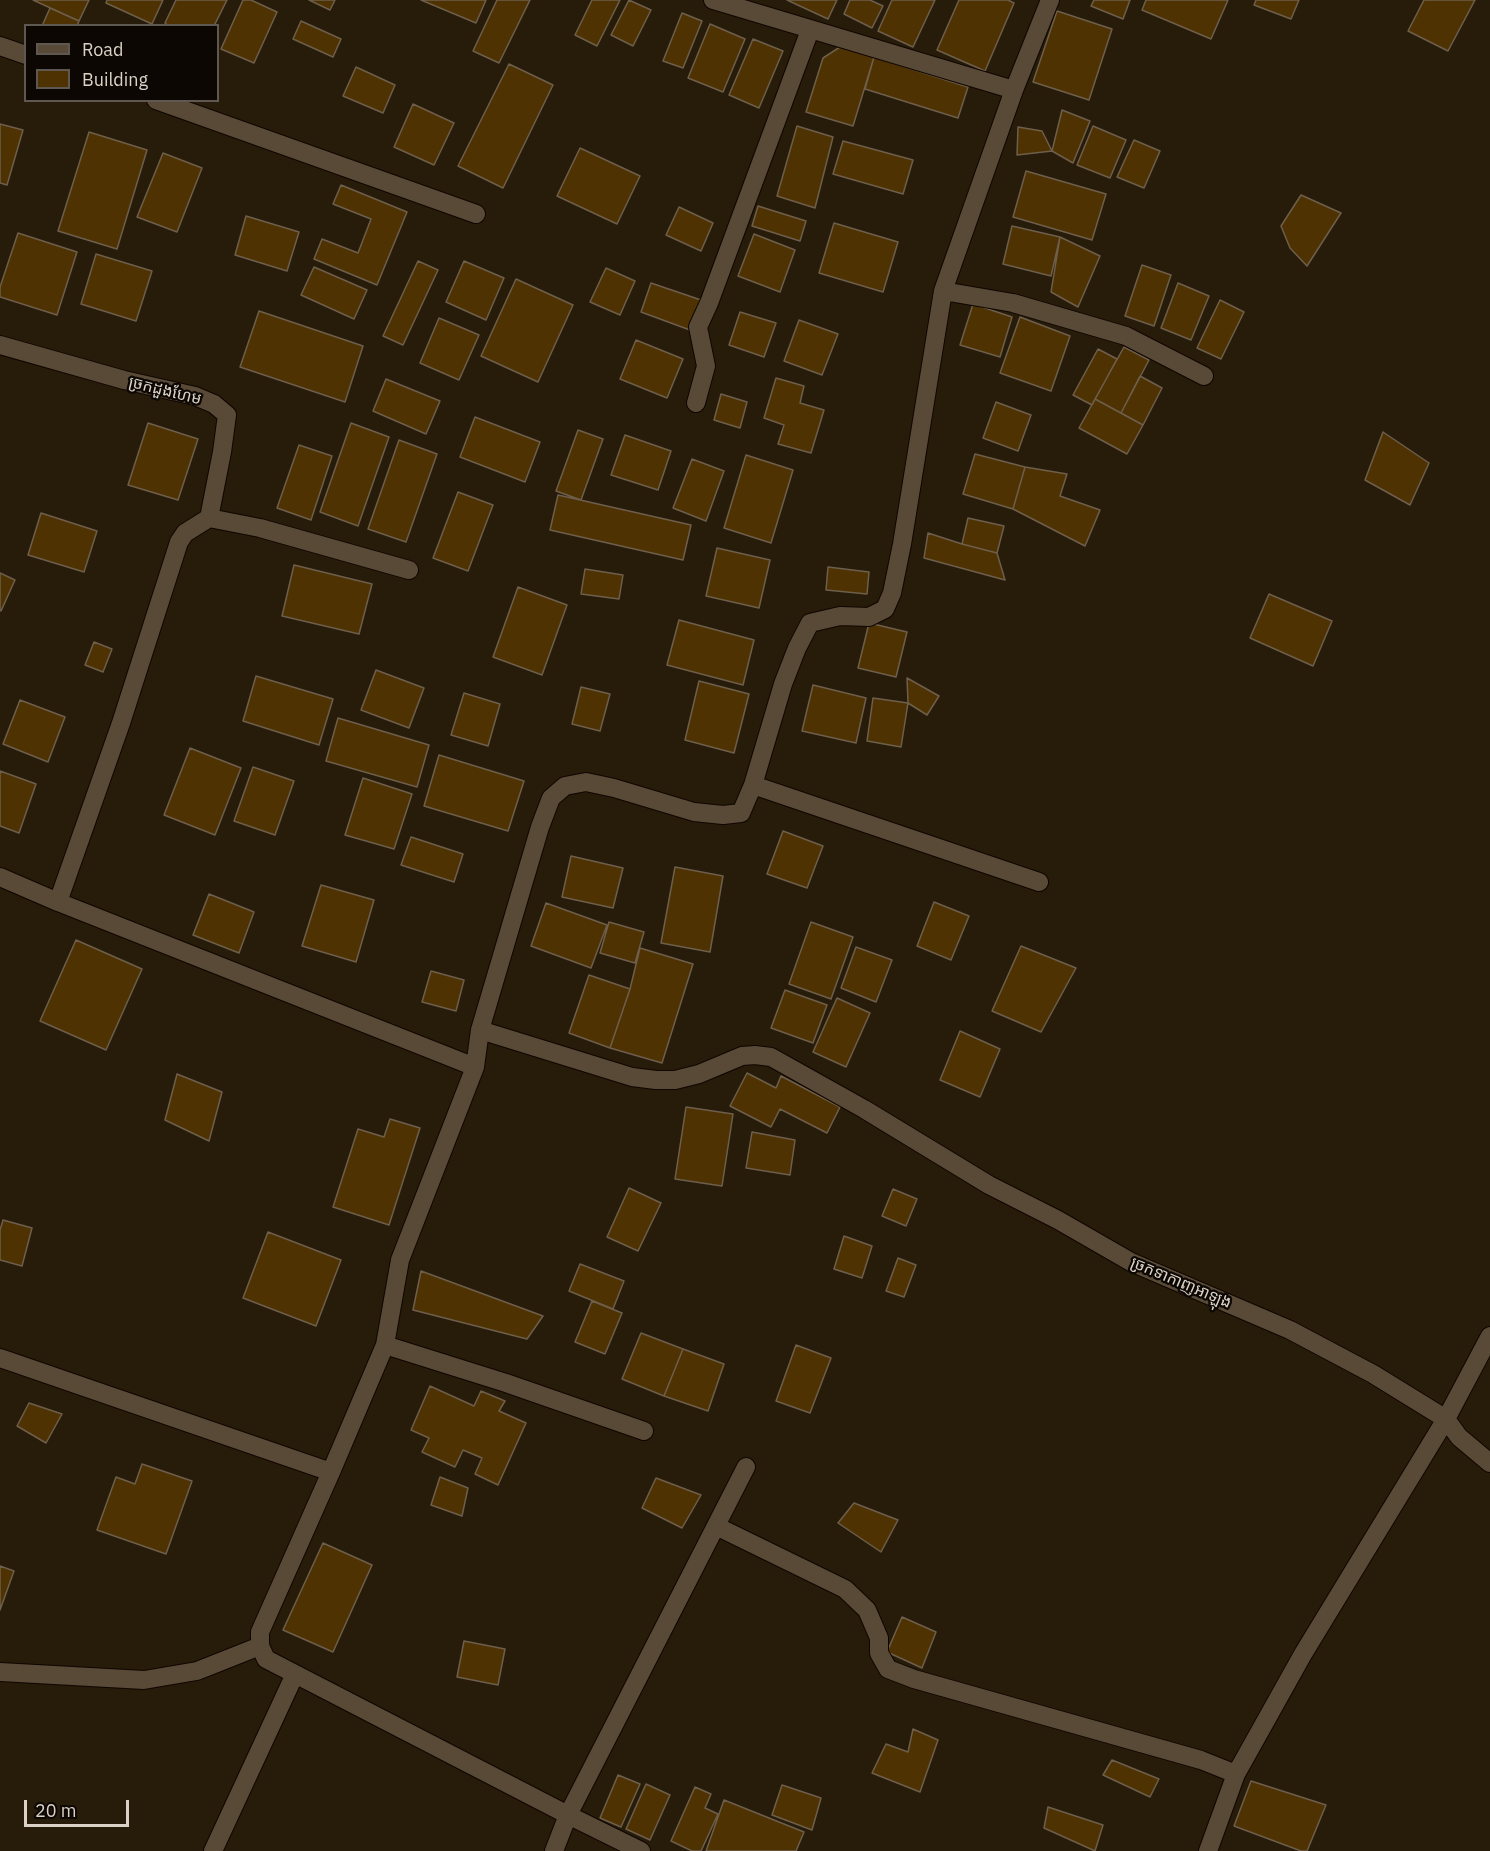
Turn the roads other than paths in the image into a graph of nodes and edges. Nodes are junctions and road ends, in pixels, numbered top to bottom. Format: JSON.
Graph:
{"nodes":[{"id":1,"x":713,"y":0,"type":"edge"},
{"id":2,"x":1050,"y":0,"type":"edge"},
{"id":3,"x":810,"y":30,"type":"junction"},
{"id":4,"x":0,"y":46,"type":"edge"},
{"id":5,"x":24,"y":54,"type":"edge"},
{"id":6,"x":1014,"y":90,"type":"junction"},
{"id":7,"x":162,"y":102,"type":"edge"},
{"id":8,"x":476,"y":213,"type":"dead end"},
{"id":9,"x":944,"y":291,"type":"junction"},
{"id":10,"x":0,"y":345,"type":"edge"},
{"id":11,"x":1204,"y":376,"type":"dead end"},
{"id":12,"x":696,"y":403,"type":"dead end"},
{"id":13,"x":208,"y":518,"type":"junction"},
{"id":14,"x":409,"y":570,"type":"dead end"},
{"id":15,"x":753,"y":785,"type":"junction"},
{"id":16,"x":0,"y":877,"type":"edge"},
{"id":17,"x":1039,"y":882,"type":"dead end"},
{"id":18,"x":58,"y":902,"type":"junction"},
{"id":19,"x":480,"y":1030,"type":"junction"},
{"id":20,"x":475,"y":1067,"type":"junction"},
{"id":21,"x":1490,"y":1336,"type":"edge"},
{"id":22,"x":385,"y":1345,"type":"junction"},
{"id":23,"x":0,"y":1358,"type":"edge"},
{"id":24,"x":1446,"y":1419,"type":"junction"},
{"id":25,"x":644,"y":1431,"type":"dead end"},
{"id":26,"x":1490,"y":1463,"type":"edge"},
{"id":27,"x":746,"y":1467,"type":"dead end"},
{"id":28,"x":332,"y":1472,"type":"junction"},
{"id":29,"x":716,"y":1526,"type":"junction"},
{"id":30,"x":260,"y":1646,"type":"junction"},
{"id":31,"x":0,"y":1672,"type":"edge"},
{"id":32,"x":296,"y":1674,"type":"junction"},
{"id":33,"x":1236,"y":1774,"type":"junction"},
{"id":34,"x":568,"y":1815,"type":"junction"},
{"id":35,"x":213,"y":1851,"type":"edge"},
{"id":36,"x":554,"y":1851,"type":"edge"},
{"id":37,"x":641,"y":1851,"type":"edge"},
{"id":38,"x":1208,"y":1851,"type":"edge"}],
"edges":[{"from":1,"to":3,"type":"street"},
{"from":2,"to":6,"type":"street"},
{"from":3,"to":6,"type":"street"},
{"from":3,"to":12,"type":"street"},
{"from":4,"to":5,"type":"street"},
{"from":6,"to":9,"type":"street"},
{"from":7,"to":8,"type":"street"},
{"from":9,"to":11,"type":"street"},
{"from":9,"to":15,"type":"street"},
{"from":10,"to":13,"type":"street","name":"ច្រកដួងហែម"},
{"from":13,"to":14,"type":"street"},
{"from":13,"to":18,"type":"street"},
{"from":15,"to":17,"type":"street"},
{"from":15,"to":19,"type":"street"},
{"from":16,"to":18,"type":"street"},
{"from":18,"to":20,"type":"street"},
{"from":19,"to":20,"type":"street"},
{"from":19,"to":24,"type":"street","name":"ច្រកទាកាញអាឡុង"},
{"from":20,"to":22,"type":"street"},
{"from":21,"to":24,"type":"street"},
{"from":22,"to":25,"type":"street"},
{"from":22,"to":28,"type":"street"},
{"from":23,"to":28,"type":"street"},
{"from":24,"to":26,"type":"street","name":"ច្រកទាកាញអាឡុង"},
{"from":24,"to":33,"type":"street"},
{"from":27,"to":29,"type":"street"},
{"from":28,"to":30,"type":"street"},
{"from":29,"to":33,"type":"street"},
{"from":29,"to":34,"type":"street"},
{"from":30,"to":31,"type":"street"},
{"from":30,"to":32,"type":"street"},
{"from":32,"to":34,"type":"street"},
{"from":32,"to":35,"type":"street"},
{"from":33,"to":38,"type":"street"},
{"from":34,"to":36,"type":"street"},
{"from":34,"to":37,"type":"street"}]}
